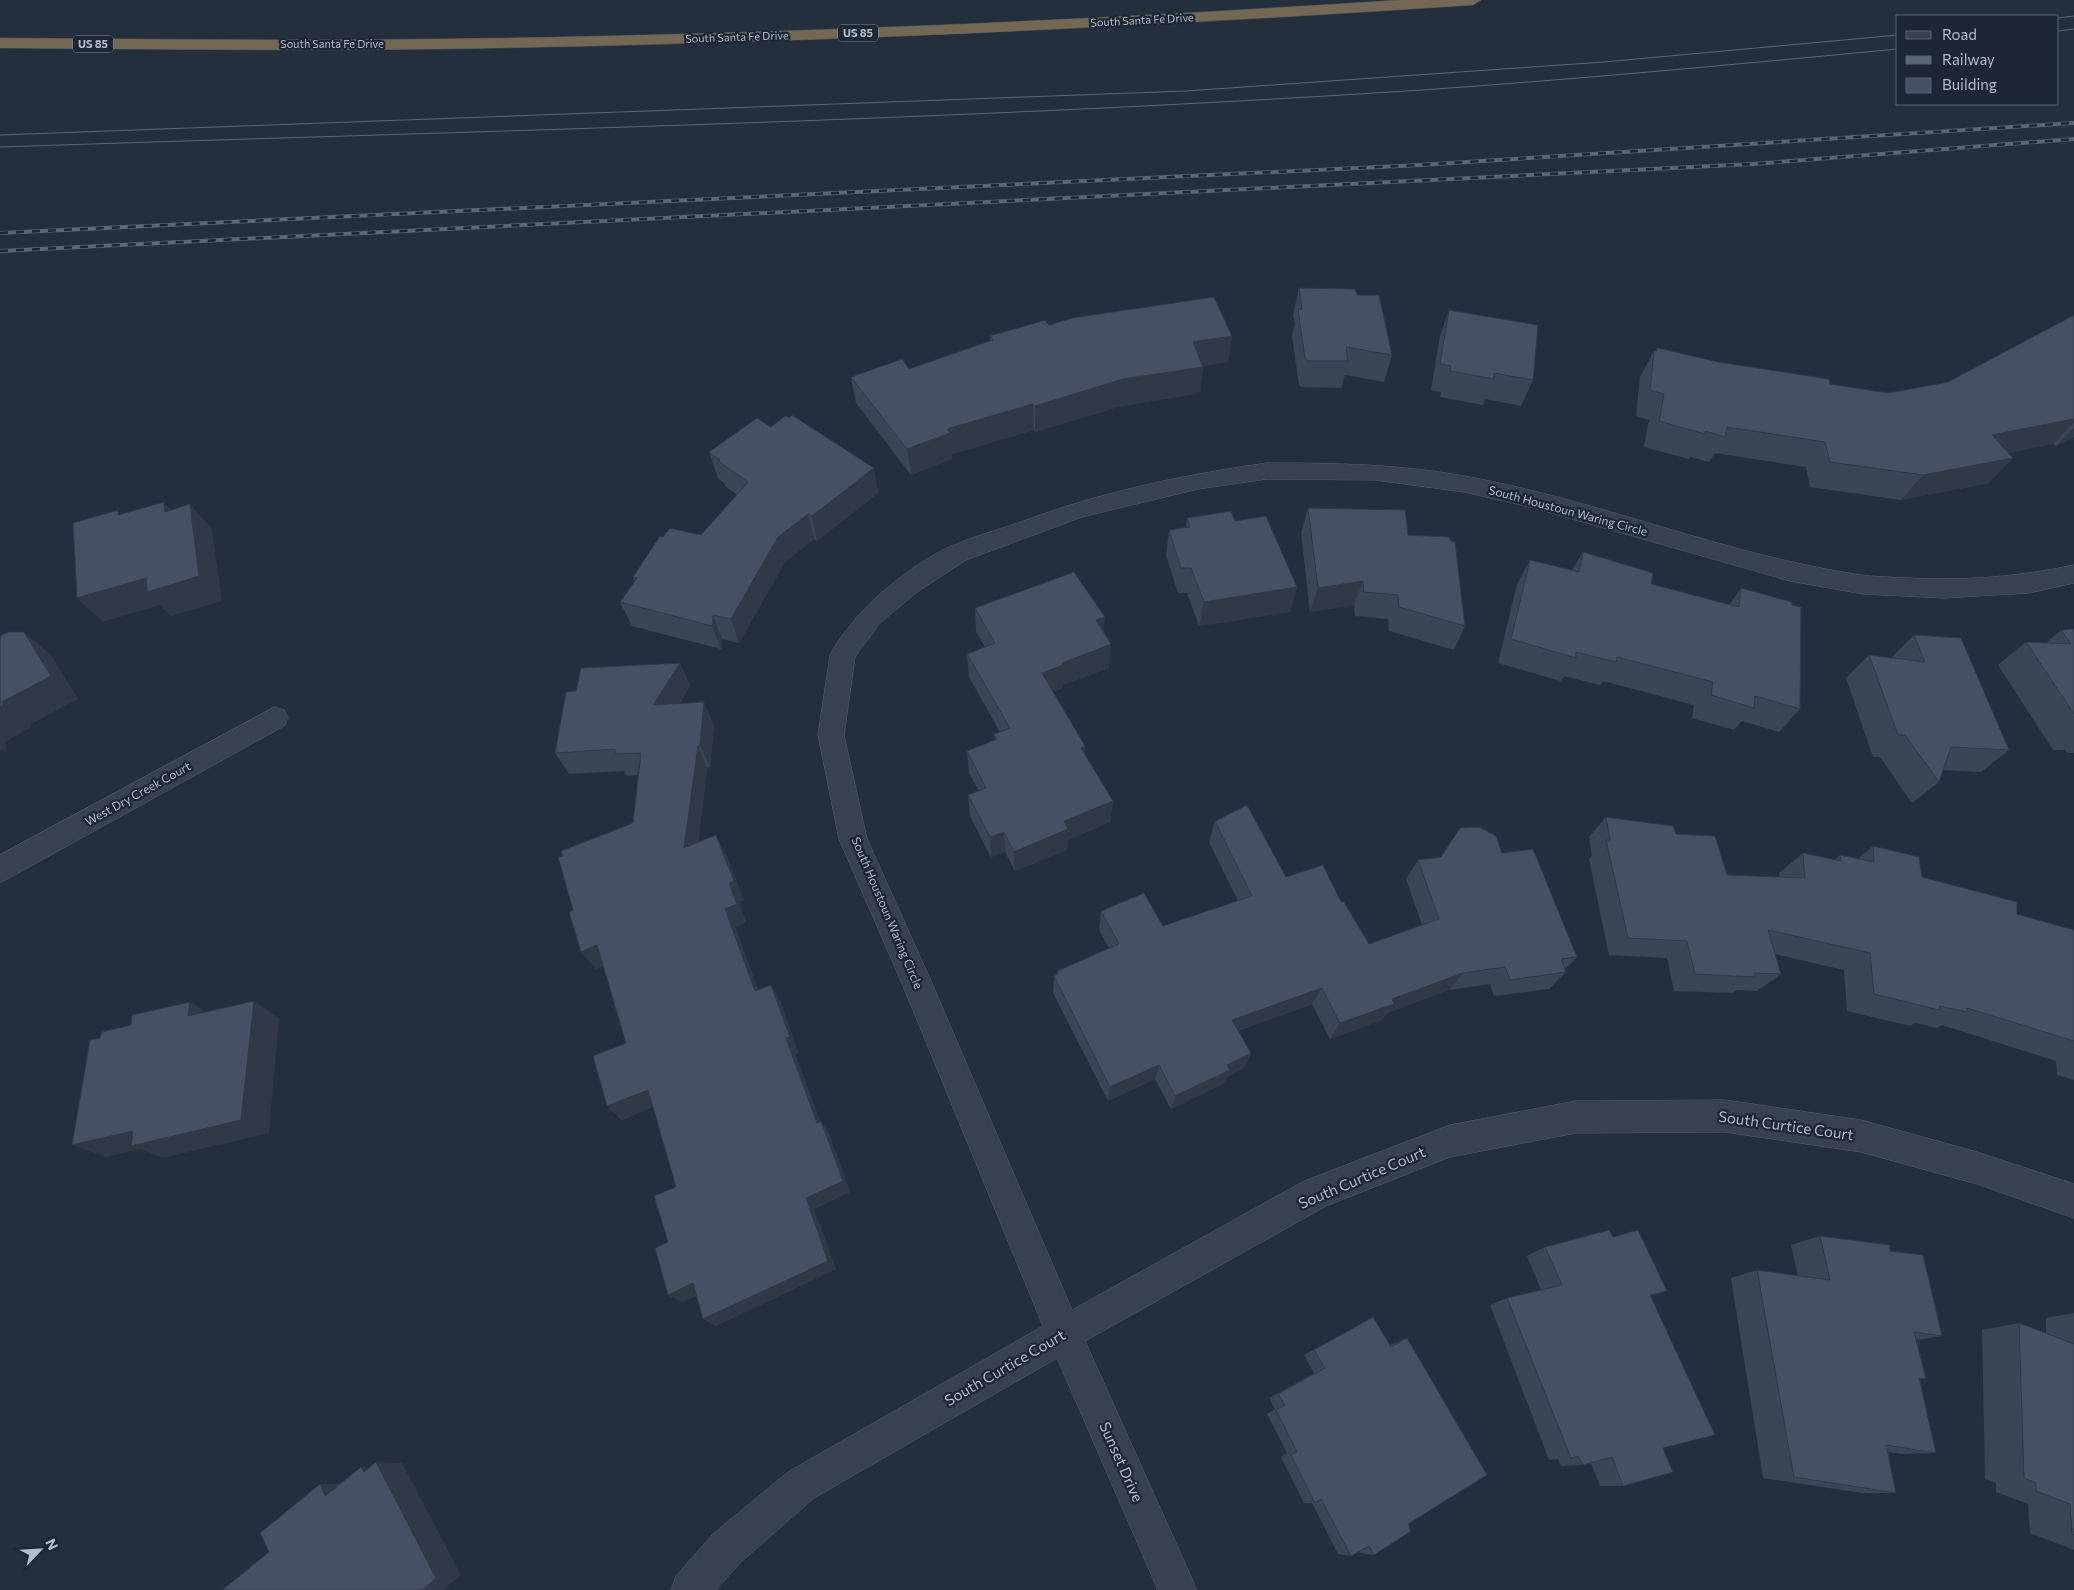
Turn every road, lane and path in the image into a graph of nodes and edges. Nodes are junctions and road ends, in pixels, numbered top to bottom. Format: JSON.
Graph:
{"nodes":[{"id":1,"x":1473,"y":0,"type":"edge"},
{"id":2,"x":0,"y":43,"type":"edge"},
{"id":3,"x":2074,"y":574,"type":"edge"},
{"id":4,"x":275,"y":718,"type":"dead end"},
{"id":5,"x":0,"y":870,"type":"edge"},
{"id":6,"x":2074,"y":1201,"type":"edge"},
{"id":7,"x":1064,"y":1334,"type":"junction"},
{"id":8,"x":690,"y":1590,"type":"edge"},
{"id":9,"x":1178,"y":1590,"type":"edge"}],
"edges":[{"from":1,"to":2,"type":"highway","name":"South Santa Fe Drive","number":"US 85"},
{"from":3,"to":7,"type":"street","name":"South Houstoun Waring Circle"},
{"from":4,"to":5,"type":"street","name":"West Dry Creek Court"},
{"from":6,"to":7,"type":"street","name":"South Curtice Court"},
{"from":7,"to":8,"type":"street","name":"South Curtice Court"},
{"from":7,"to":9,"type":"street","name":"Sunset Drive"}]}
